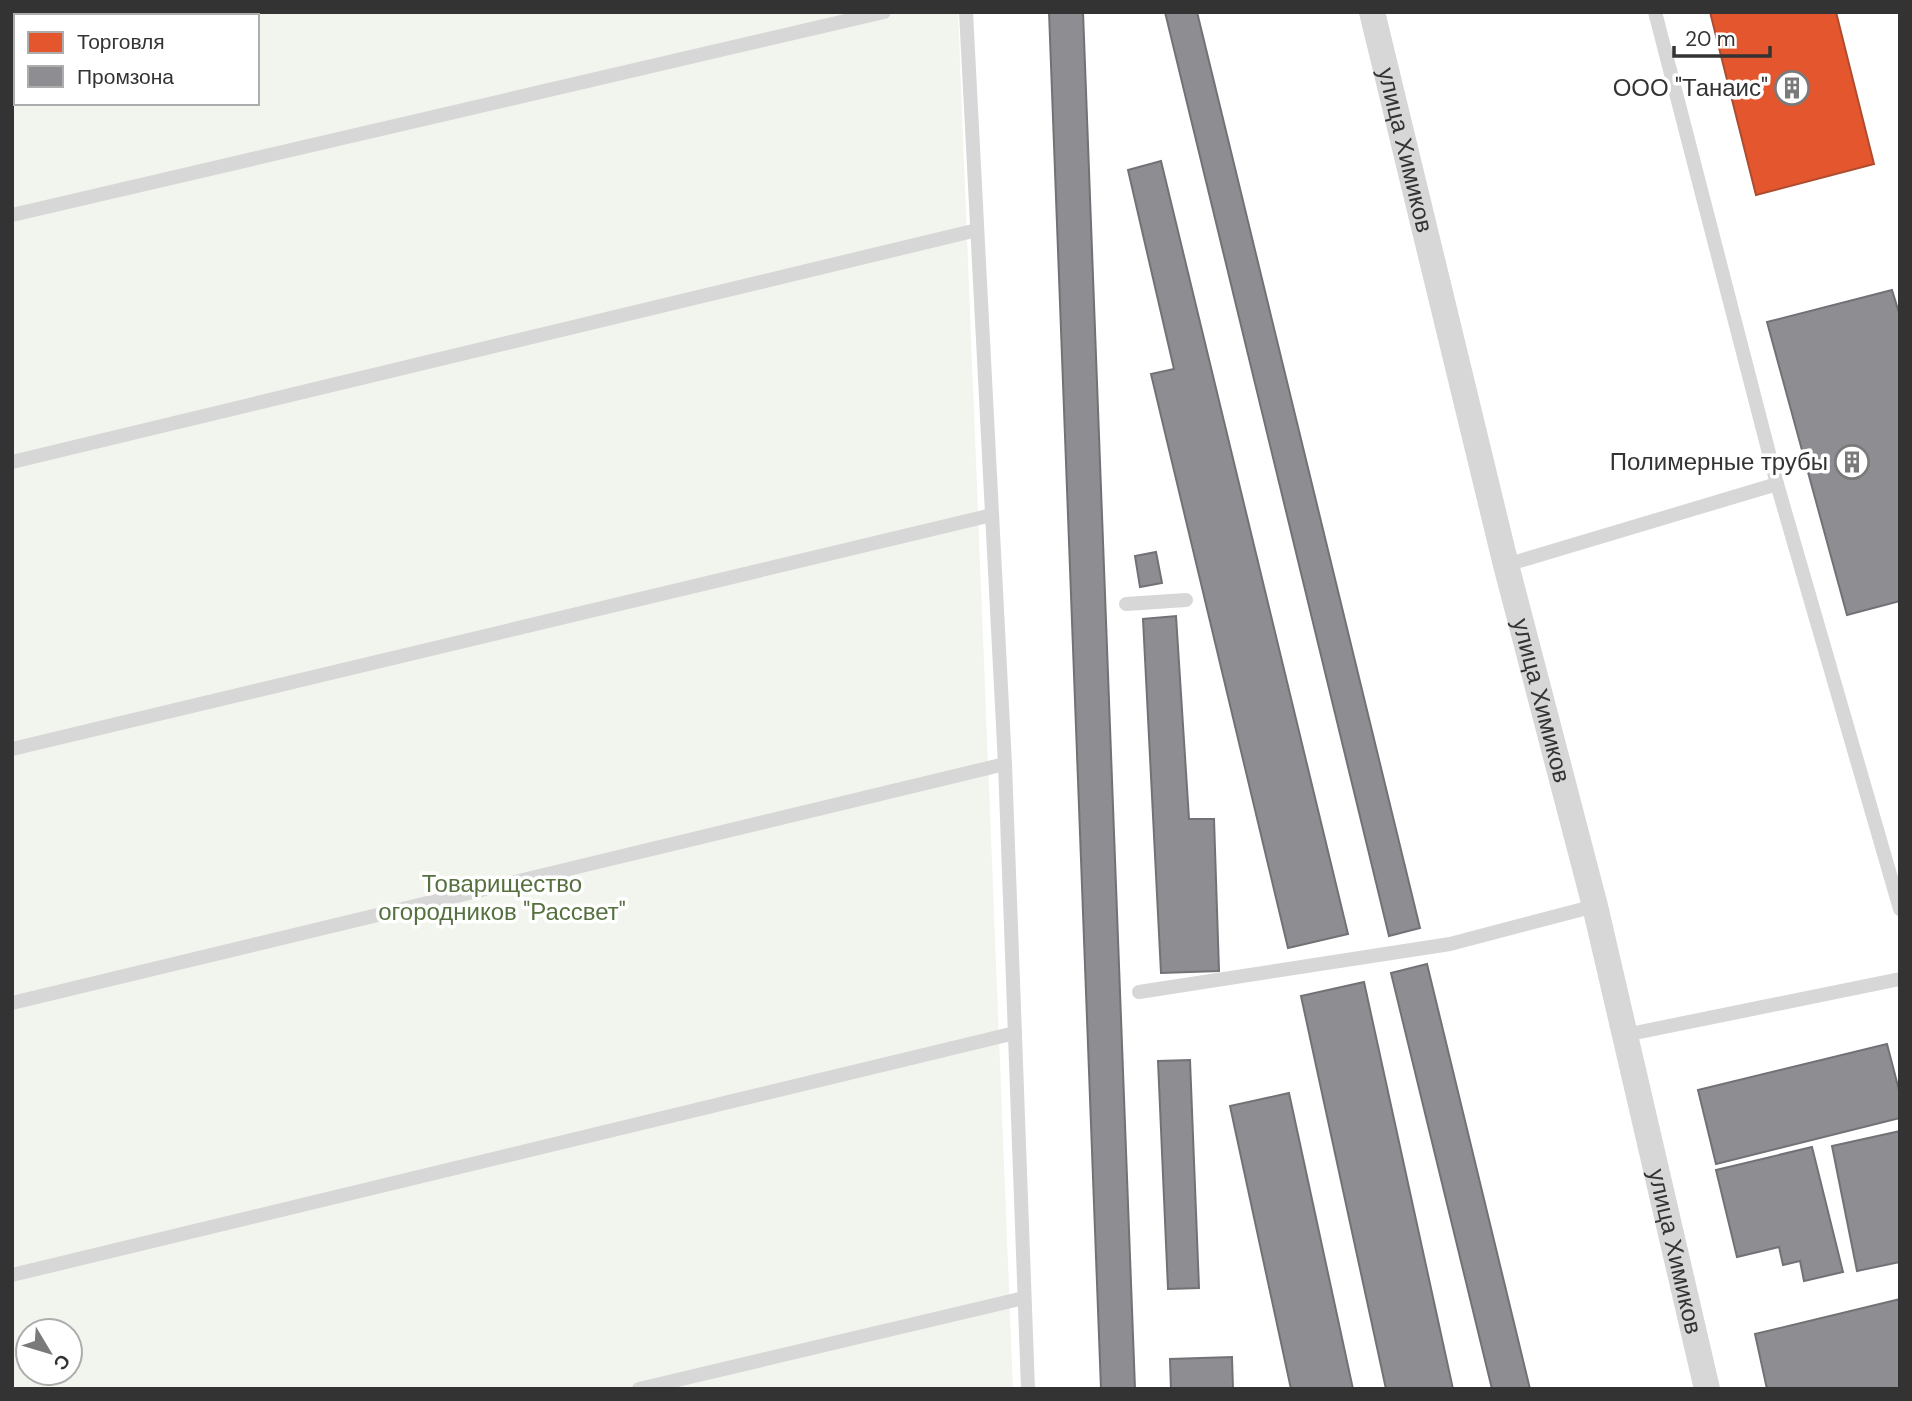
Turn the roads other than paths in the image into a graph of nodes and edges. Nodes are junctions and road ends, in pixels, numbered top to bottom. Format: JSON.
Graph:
{"nodes":[{"id":1,"x":884,"y":12,"type":"edge"},
{"id":2,"x":966,"y":12,"type":"edge"},
{"id":3,"x":1372,"y":12,"type":"edge"},
{"id":4,"x":1656,"y":12,"type":"edge"},
{"id":5,"x":12,"y":215,"type":"edge"},
{"id":6,"x":977,"y":230,"type":"junction"},
{"id":7,"x":12,"y":462,"type":"edge"},
{"id":8,"x":1777,"y":484,"type":"junction"},
{"id":9,"x":992,"y":515,"type":"junction"},
{"id":10,"x":1506,"y":565,"type":"junction"},
{"id":11,"x":1186,"y":600,"type":"dead end"},
{"id":12,"x":1126,"y":604,"type":"dead end"},
{"id":13,"x":12,"y":749,"type":"edge"},
{"id":14,"x":1005,"y":764,"type":"junction"},
{"id":15,"x":1595,"y":906,"type":"junction"},
{"id":16,"x":1900,"y":909,"type":"edge"},
{"id":17,"x":1900,"y":979,"type":"edge"},
{"id":18,"x":1139,"y":992,"type":"dead end"},
{"id":19,"x":12,"y":1003,"type":"edge"},
{"id":20,"x":1015,"y":1033,"type":"junction"},
{"id":21,"x":1625,"y":1035,"type":"junction"},
{"id":22,"x":12,"y":1275,"type":"edge"},
{"id":23,"x":1024,"y":1298,"type":"junction"},
{"id":24,"x":639,"y":1389,"type":"edge"},
{"id":25,"x":1028,"y":1389,"type":"edge"},
{"id":26,"x":1707,"y":1389,"type":"edge"}],
"edges":[{"from":1,"to":5,"type":"lane"},
{"from":2,"to":6,"type":"lane"},
{"from":3,"to":10,"type":"street","name":"улица Химиков"},
{"from":4,"to":8,"type":"lane"},
{"from":6,"to":7,"type":"lane"},
{"from":6,"to":9,"type":"lane"},
{"from":8,"to":10,"type":"lane"},
{"from":8,"to":16,"type":"lane"},
{"from":9,"to":13,"type":"lane"},
{"from":9,"to":14,"type":"lane"},
{"from":10,"to":15,"type":"street","name":"улица Химиков"},
{"from":11,"to":12,"type":"lane"},
{"from":14,"to":19,"type":"lane"},
{"from":14,"to":20,"type":"lane"},
{"from":15,"to":18,"type":"lane"},
{"from":15,"to":21,"type":"street","name":"улица Химиков"},
{"from":17,"to":21,"type":"lane"},
{"from":20,"to":22,"type":"lane"},
{"from":20,"to":23,"type":"lane"},
{"from":21,"to":26,"type":"street","name":"улица Химиков"},
{"from":23,"to":24,"type":"lane"},
{"from":23,"to":25,"type":"lane"}]}
